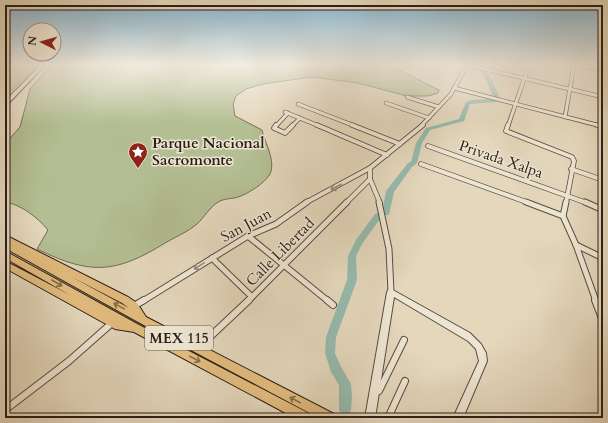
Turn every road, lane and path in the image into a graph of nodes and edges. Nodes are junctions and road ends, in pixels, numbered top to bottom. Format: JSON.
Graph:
{"nodes":[{"id":1,"x":24,"y":85,"type":"edge"},
{"id":2,"x":456,"y":85,"type":"edge"},
{"id":3,"x":522,"y":85,"type":"edge"},
{"id":4,"x":553,"y":85,"type":"edge"},
{"id":5,"x":572,"y":85,"type":"edge"},
{"id":6,"x":454,"y":88,"type":"junction"},
{"id":7,"x":571,"y":89,"type":"junction"},
{"id":8,"x":407,"y":97,"type":"dead end"},
{"id":9,"x":603,"y":97,"type":"edge"},
{"id":10,"x":386,"y":103,"type":"dead end"},
{"id":11,"x":5,"y":104,"type":"edge"},
{"id":12,"x":298,"y":104,"type":"dead end"},
{"id":13,"x":516,"y":104,"type":"junction"},
{"id":14,"x":439,"y":107,"type":"junction"},
{"id":15,"x":565,"y":117,"type":"junction"},
{"id":16,"x":300,"y":118,"type":"junction"},
{"id":17,"x":429,"y":118,"type":"junction"},
{"id":18,"x":603,"y":127,"type":"edge"},
{"id":19,"x":400,"y":144,"type":"junction"},
{"id":20,"x":428,"y":146,"type":"dead end"},
{"id":21,"x":387,"y":155,"type":"junction"},
{"id":22,"x":421,"y":164,"type":"dead end"},
{"id":23,"x":370,"y":168,"type":"junction"},
{"id":24,"x":572,"y":169,"type":"junction"},
{"id":25,"x":370,"y":179,"type":"junction"},
{"id":26,"x":603,"y":180,"type":"edge"},
{"id":27,"x":567,"y":195,"type":"junction"},
{"id":28,"x":603,"y":210,"type":"edge"},
{"id":29,"x":563,"y":216,"type":"junction"},
{"id":30,"x":248,"y":236,"type":"junction"},
{"id":31,"x":5,"y":238,"type":"edge"},
{"id":32,"x":5,"y":244,"type":"edge"},
{"id":33,"x":576,"y":245,"type":"junction"},
{"id":34,"x":5,"y":254,"type":"edge"},
{"id":35,"x":212,"y":258,"type":"junction"},
{"id":36,"x":603,"y":258,"type":"edge"},
{"id":37,"x":26,"y":261,"type":"junction"},
{"id":38,"x":5,"y":264,"type":"edge"},
{"id":39,"x":286,"y":265,"type":"junction"},
{"id":40,"x":391,"y":292,"type":"junction"},
{"id":41,"x":252,"y":297,"type":"junction"},
{"id":42,"x":333,"y":305,"type":"dead end"},
{"id":43,"x":134,"y":306,"type":"junction"},
{"id":44,"x":143,"y":320,"type":"junction"},
{"id":45,"x":603,"y":321,"type":"edge"},
{"id":46,"x":112,"y":323,"type":"junction"},
{"id":47,"x":136,"y":328,"type":"junction"},
{"id":48,"x":404,"y":340,"type":"dead end"},
{"id":49,"x":198,"y":348,"type":"junction"},
{"id":50,"x":405,"y":381,"type":"dead end"},
{"id":51,"x":374,"y":393,"type":"junction"},
{"id":52,"x":5,"y":410,"type":"edge"},
{"id":53,"x":306,"y":418,"type":"edge"},
{"id":54,"x":330,"y":418,"type":"edge"},
{"id":55,"x":370,"y":418,"type":"edge"},
{"id":56,"x":388,"y":418,"type":"edge"},
{"id":57,"x":458,"y":418,"type":"edge"}],
"edges":[{"from":1,"to":11,"type":"main road"},
{"from":2,"to":6,"type":"street","name":"San Juan"},
{"from":3,"to":13,"type":"street"},
{"from":4,"to":7,"type":"street"},
{"from":5,"to":7,"type":"street"},
{"from":6,"to":13,"type":"street"},
{"from":6,"to":14,"type":"street","name":"San Juan"},
{"from":7,"to":9,"type":"street"},
{"from":7,"to":15,"type":"street"},
{"from":8,"to":14,"type":"street"},
{"from":10,"to":17,"type":"street"},
{"from":12,"to":19,"type":"street"},
{"from":13,"to":15,"type":"street"},
{"from":13,"to":24,"type":"street"},
{"from":14,"to":17,"type":"street","name":"San Juan"},
{"from":15,"to":18,"type":"street"},
{"from":16,"to":16,"type":"street"},
{"from":16,"to":21,"type":"street"},
{"from":17,"to":19,"type":"street","name":"San Juan"},
{"from":19,"to":21,"type":"street","name":"San Juan"},
{"from":20,"to":27,"type":"street","name":"Privada Xalpa"},
{"from":21,"to":23,"type":"street","name":"San Juan"},
{"from":22,"to":29,"type":"street"},
{"from":23,"to":25,"type":"street"},
{"from":23,"to":30,"type":"street","name":"San Juan","one_way":true},
{"from":24,"to":26,"type":"street"},
{"from":24,"to":27,"type":"street"},
{"from":25,"to":39,"type":"street","name":"Calle Libertad"},
{"from":25,"to":40,"type":"street"},
{"from":27,"to":28,"type":"street","name":"Privada Xalpa"},
{"from":27,"to":29,"type":"street"},
{"from":29,"to":33,"type":"street"},
{"from":30,"to":35,"type":"street","name":"San Juan"},
{"from":30,"to":39,"type":"street"},
{"from":31,"to":43,"type":"main road"},
{"from":32,"to":37,"type":"main road","number":"MEX 115"},
{"from":33,"to":36,"type":"street"},
{"from":33,"to":45,"type":"street"},
{"from":34,"to":37,"type":"main road","number":"MEX 115"},
{"from":35,"to":41,"type":"street"},
{"from":35,"to":43,"type":"street","name":"San Juan","one_way":true},
{"from":44,"to":37,"type":"main road","number":"MEX 115","one_way":true},
{"from":37,"to":47,"type":"main road","number":"MEX 115","one_way":true},
{"from":38,"to":46,"type":"main road"},
{"from":39,"to":41,"type":"street","name":"Calle Libertad"},
{"from":39,"to":42,"type":"street"},
{"from":40,"to":51,"type":"street"},
{"from":40,"to":57,"type":"street"},
{"from":41,"to":49,"type":"street","name":"Calle Libertad"},
{"from":43,"to":44,"type":"main road"},
{"from":44,"to":49,"type":"main road","number":"MEX 115"},
{"from":46,"to":47,"type":"main road"},
{"from":46,"to":52,"type":"street"},
{"from":47,"to":53,"type":"main road","number":"MEX 115","one_way":true},
{"from":48,"to":51,"type":"street"},
{"from":54,"to":49,"type":"main road","number":"MEX 115","one_way":true},
{"from":50,"to":56,"type":"street"},
{"from":51,"to":55,"type":"street"}]}
